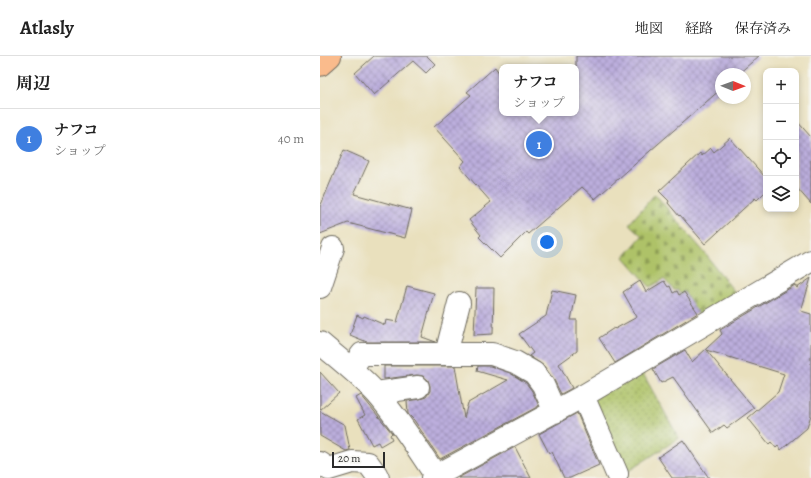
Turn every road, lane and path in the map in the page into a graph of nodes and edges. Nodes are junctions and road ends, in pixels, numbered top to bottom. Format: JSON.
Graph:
{"nodes":[{"id":1,"x":330,"y":56,"type":"edge"},
{"id":2,"x":320,"y":65,"type":"edge"},
{"id":3,"x":333,"y":248,"type":"dead end"},
{"id":4,"x":805,"y":270,"type":"edge"},
{"id":5,"x":320,"y":287,"type":"edge"},
{"id":6,"x":460,"y":303,"type":"dead end"},
{"id":7,"x":320,"y":343,"type":"edge"},
{"id":8,"x":446,"y":354,"type":"junction"},
{"id":9,"x":351,"y":369,"type":"junction"},
{"id":10,"x":418,"y":387,"type":"dead end"},
{"id":11,"x":376,"y":393,"type":"junction"},
{"id":12,"x":584,"y":396,"type":"junction"},
{"id":13,"x":555,"y":412,"type":"junction"},
{"id":14,"x":320,"y":464,"type":"edge"},
{"id":15,"x":617,"y":474,"type":"dead end"},
{"id":16,"x":434,"y":477,"type":"edge"},
{"id":17,"x":378,"y":478,"type":"edge"}],
"edges":[{"from":1,"to":2,"type":"highway"},
{"from":3,"to":5,"type":"street"},
{"from":4,"to":12,"type":"street"},
{"from":6,"to":8,"type":"street"},
{"from":7,"to":9,"type":"street"},
{"from":8,"to":9,"type":"street"},
{"from":8,"to":13,"type":"street"},
{"from":9,"to":11,"type":"street"},
{"from":10,"to":11,"type":"street"},
{"from":11,"to":16,"type":"street"},
{"from":12,"to":13,"type":"street"},
{"from":12,"to":15,"type":"street"},
{"from":13,"to":16,"type":"street"},
{"from":14,"to":17,"type":"street"}]}
